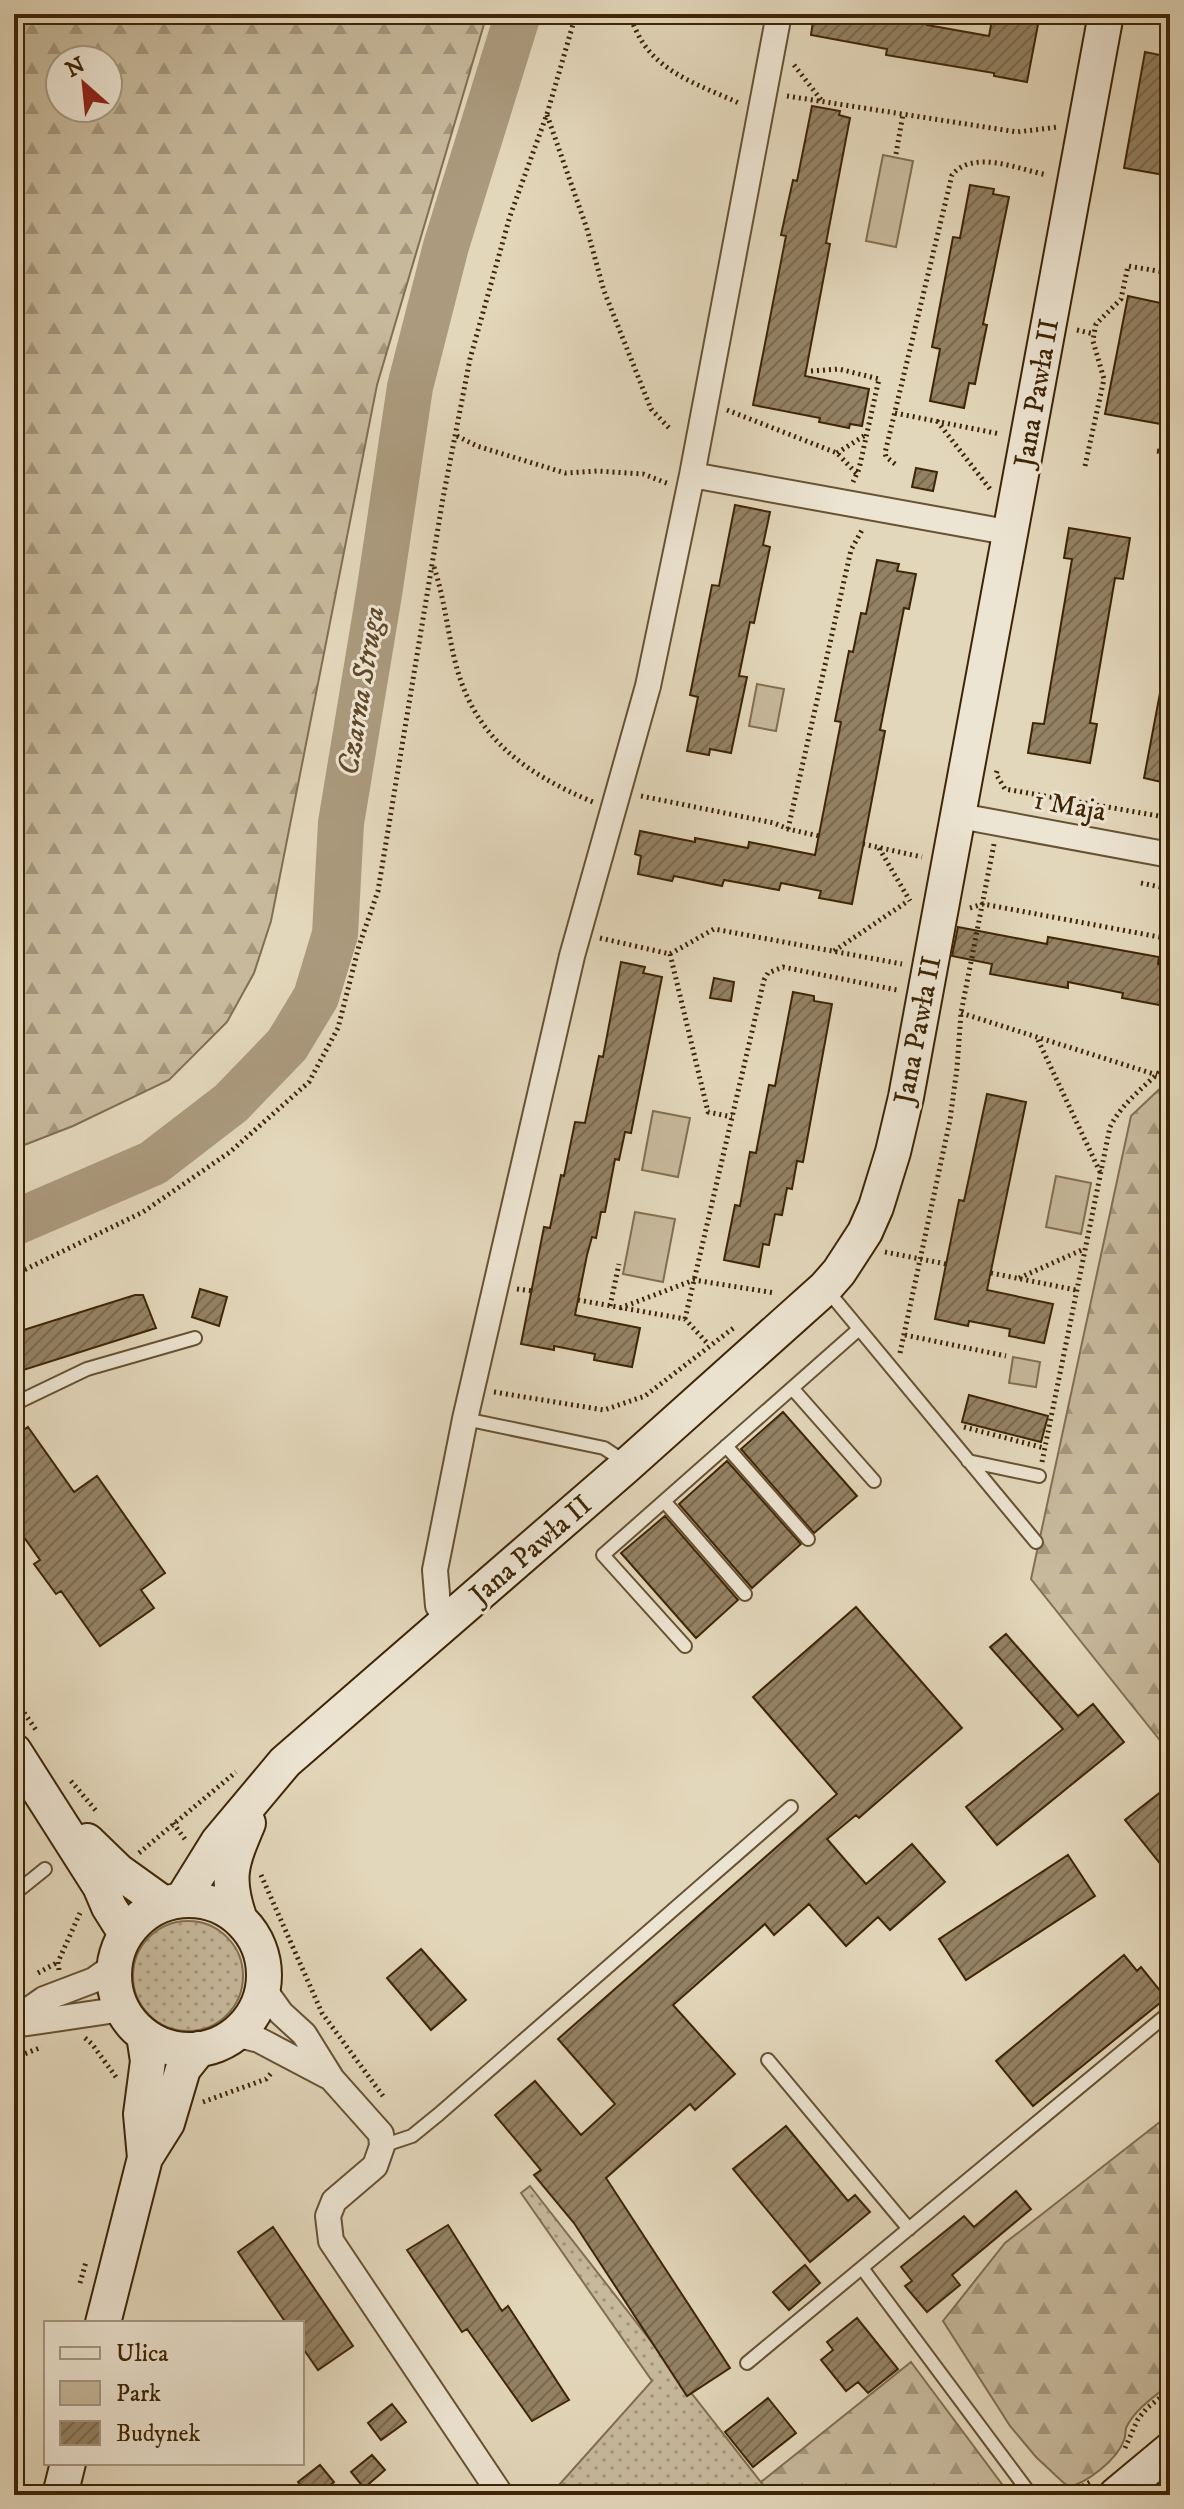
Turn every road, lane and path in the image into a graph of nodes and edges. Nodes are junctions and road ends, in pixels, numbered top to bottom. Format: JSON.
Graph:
{"nodes":[{"id":1,"x":576,"y":14,"type":"edge"},
{"id":2,"x":628,"y":14,"type":"edge"},
{"id":3,"x":779,"y":14,"type":"edge"},
{"id":4,"x":1106,"y":14,"type":"edge"},
{"id":5,"x":786,"y":54,"type":"dead end"},
{"id":6,"x":778,"y":94,"type":"dead end"},
{"id":7,"x":822,"y":102,"type":"junction"},
{"id":8,"x":760,"y":113,"type":"junction"},
{"id":9,"x":1061,"y":113,"type":"dead end"},
{"id":10,"x":547,"y":114,"type":"junction"},
{"id":11,"x":903,"y":114,"type":"junction"},
{"id":12,"x":1059,"y":127,"type":"junction"},
{"id":13,"x":1057,"y":139,"type":"dead end"},
{"id":14,"x":896,"y":154,"type":"dead end"},
{"id":15,"x":1052,"y":163,"type":"dead end"},
{"id":16,"x":1050,"y":175,"type":"junction"},
{"id":17,"x":1047,"y":190,"type":"dead end"},
{"id":18,"x":1170,"y":273,"type":"edge"},
{"id":19,"x":1080,"y":315,"type":"dead end"},
{"id":20,"x":1077,"y":330,"type":"junction"},
{"id":21,"x":1094,"y":334,"type":"junction"},
{"id":22,"x":1075,"y":344,"type":"dead end"},
{"id":23,"x":811,"y":371,"type":"dead end"},
{"id":24,"x":722,"y":408,"type":"dead end"},
{"id":25,"x":895,"y":413,"type":"junction"},
{"id":26,"x":1004,"y":419,"type":"dead end"},
{"id":27,"x":937,"y":421,"type":"junction"},
{"id":28,"x":669,"y":428,"type":"dead end"},
{"id":29,"x":867,"y":434,"type":"junction"},
{"id":30,"x":1001,"y":434,"type":"junction"},
{"id":31,"x":457,"y":436,"type":"junction"},
{"id":32,"x":998,"y":448,"type":"dead end"},
{"id":33,"x":1157,"y":451,"type":"dead end"},
{"id":34,"x":837,"y":453,"type":"junction"},
{"id":35,"x":1170,"y":453,"type":"edge"},
{"id":36,"x":895,"y":464,"type":"dead end"},
{"id":37,"x":1085,"y":466,"type":"dead end"},
{"id":38,"x":858,"y":475,"type":"junction"},
{"id":39,"x":993,"y":476,"type":"dead end"},
{"id":40,"x":690,"y":482,"type":"junction"},
{"id":41,"x":846,"y":487,"type":"dead end"},
{"id":42,"x":990,"y":490,"type":"junction"},
{"id":43,"x":867,"y":526,"type":"dead end"},
{"id":44,"x":998,"y":530,"type":"junction"},
{"id":45,"x":434,"y":566,"type":"junction"},
{"id":46,"x":999,"y":759,"type":"dead end"},
{"id":47,"x":644,"y":784,"type":"dead end"},
{"id":48,"x":639,"y":795,"type":"junction"},
{"id":49,"x":625,"y":810,"type":"junction"},
{"id":50,"x":960,"y":816,"type":"junction"},
{"id":51,"x":1170,"y":818,"type":"edge"},
{"id":52,"x":788,"y":829,"type":"junction"},
{"id":53,"x":819,"y":836,"type":"dead end"},
{"id":54,"x":995,"y":843,"type":"dead end"},
{"id":55,"x":863,"y":844,"type":"dead end"},
{"id":56,"x":879,"y":848,"type":"junction"},
{"id":57,"x":1170,"y":855,"type":"edge"},
{"id":58,"x":931,"y":864,"type":"junction"},
{"id":59,"x":1141,"y":883,"type":"dead end"},
{"id":60,"x":1170,"y":889,"type":"edge"},
{"id":61,"x":922,"y":904,"type":"junction"},
{"id":62,"x":983,"y":904,"type":"junction"},
{"id":63,"x":603,"y":923,"type":"dead end"},
{"id":64,"x":1170,"y":939,"type":"edge"},
{"id":65,"x":834,"y":951,"type":"junction"},
{"id":66,"x":670,"y":954,"type":"junction"},
{"id":67,"x":898,"y":990,"type":"junction"},
{"id":68,"x":895,"y":1005,"type":"dead end"},
{"id":69,"x":961,"y":1013,"type":"junction"},
{"id":70,"x":1038,"y":1039,"type":"junction"},
{"id":71,"x":1170,"y":1062,"type":"edge"},
{"id":72,"x":1157,"y":1075,"type":"junction"},
{"id":73,"x":732,"y":1117,"type":"junction"},
{"id":74,"x":1100,"y":1173,"type":"junction"},
{"id":75,"x":874,"y":1249,"type":"dead end"},
{"id":76,"x":1084,"y":1249,"type":"junction"},
{"id":77,"x":921,"y":1259,"type":"junction"},
{"id":78,"x":619,"y":1264,"type":"dead end"},
{"id":79,"x":946,"y":1264,"type":"dead end"},
{"id":80,"x":991,"y":1273,"type":"dead end"},
{"id":81,"x":14,"y":1275,"type":"edge"},
{"id":82,"x":1018,"y":1279,"type":"junction"},
{"id":83,"x":694,"y":1280,"type":"junction"},
{"id":84,"x":783,"y":1287,"type":"dead end"},
{"id":85,"x":825,"y":1288,"type":"junction"},
{"id":86,"x":1076,"y":1290,"type":"junction"},
{"id":87,"x":532,"y":1291,"type":"dead end"},
{"id":88,"x":776,"y":1294,"type":"junction"},
{"id":89,"x":578,"y":1300,"type":"dead end"},
{"id":90,"x":512,"y":1303,"type":"dead end"},
{"id":91,"x":765,"y":1303,"type":"dead end"},
{"id":92,"x":610,"y":1306,"type":"junction"},
{"id":93,"x":620,"y":1308,"type":"junction"},
{"id":94,"x":685,"y":1319,"type":"junction"},
{"id":95,"x":746,"y":1320,"type":"dead end"},
{"id":96,"x":859,"y":1329,"type":"junction"},
{"id":97,"x":905,"y":1335,"type":"junction"},
{"id":98,"x":195,"y":1338,"type":"dead end"},
{"id":99,"x":891,"y":1344,"type":"dead end"},
{"id":100,"x":709,"y":1345,"type":"junction"},
{"id":101,"x":1006,"y":1356,"type":"dead end"},
{"id":102,"x":494,"y":1377,"type":"dead end"},
{"id":103,"x":792,"y":1388,"type":"junction"},
{"id":104,"x":14,"y":1404,"type":"edge"},
{"id":105,"x":465,"y":1419,"type":"junction"},
{"id":106,"x":959,"y":1425,"type":"dead end"},
{"id":107,"x":726,"y":1446,"type":"junction"},
{"id":108,"x":1044,"y":1448,"type":"junction"},
{"id":109,"x":968,"y":1461,"type":"junction"},
{"id":110,"x":625,"y":1467,"type":"junction"},
{"id":111,"x":1039,"y":1476,"type":"joint"},
{"id":112,"x":874,"y":1481,"type":"dead end"},
{"id":113,"x":664,"y":1501,"type":"junction"},
{"id":114,"x":808,"y":1539,"type":"dead end"},
{"id":115,"x":1036,"y":1542,"type":"dead end"},
{"id":116,"x":745,"y":1594,"type":"dead end"},
{"id":117,"x":449,"y":1621,"type":"junction"},
{"id":118,"x":685,"y":1646,"type":"dead end"},
{"id":119,"x":14,"y":1698,"type":"edge"},
{"id":120,"x":28,"y":1745,"type":"edge"},
{"id":121,"x":65,"y":1772,"type":"dead end"},
{"id":122,"x":262,"y":1790,"type":"junction"},
{"id":123,"x":49,"y":1805,"type":"junction"},
{"id":124,"x":791,"y":1807,"type":"dead end"},
{"id":125,"x":100,"y":1816,"type":"dead end"},
{"id":126,"x":129,"y":1844,"type":"dead end"},
{"id":127,"x":138,"y":1853,"type":"dead end"},
{"id":128,"x":45,"y":1869,"type":"dead end"},
{"id":129,"x":260,"y":1872,"type":"dead end"},
{"id":130,"x":14,"y":1894,"type":"edge"},
{"id":131,"x":173,"y":1902,"type":"junction"},
{"id":132,"x":240,"y":1920,"type":"junction"},
{"id":133,"x":126,"y":1934,"type":"junction"},
{"id":134,"x":115,"y":1965,"type":"junction"},
{"id":135,"x":263,"y":1988,"type":"junction"},
{"id":136,"x":123,"y":2009,"type":"junction"},
{"id":137,"x":1170,"y":2012,"type":"edge"},
{"id":138,"x":14,"y":2023,"type":"edge"},
{"id":139,"x":235,"y":2034,"type":"junction"},
{"id":140,"x":144,"y":2035,"type":"junction"},
{"id":141,"x":81,"y":2036,"type":"dead end"},
{"id":142,"x":199,"y":2049,"type":"junction"},
{"id":143,"x":768,"y":2060,"type":"dead end"},
{"id":144,"x":116,"y":2078,"type":"dead end"},
{"id":145,"x":332,"y":2079,"type":"junction"},
{"id":146,"x":385,"y":2099,"type":"dead end"},
{"id":147,"x":382,"y":2146,"type":"junction"},
{"id":148,"x":145,"y":2158,"type":"junction"},
{"id":149,"x":909,"y":2229,"type":"junction"},
{"id":150,"x":862,"y":2268,"type":"junction"},
{"id":151,"x":104,"y":2321,"type":"edge"},
{"id":152,"x":747,"y":2363,"type":"dead end"},
{"id":153,"x":1170,"y":2390,"type":"edge"},
{"id":154,"x":1170,"y":2450,"type":"edge"},
{"id":155,"x":1123,"y":2452,"type":"dead end"},
{"id":156,"x":68,"y":2465,"type":"edge"},
{"id":157,"x":1105,"y":2487,"type":"edge"},
{"id":158,"x":60,"y":2495,"type":"edge"},
{"id":159,"x":501,"y":2495,"type":"edge"},
{"id":160,"x":1031,"y":2495,"type":"edge"},
{"id":161,"x":1067,"y":2495,"type":"edge"}],
"edges":[{"from":1,"to":10,"type":"path"},
{"from":2,"to":8,"type":"path"},
{"from":3,"to":8,"type":"street"},
{"from":4,"to":44,"type":"street","name":"Jana Pawła II"},
{"from":5,"to":7,"type":"path"},
{"from":6,"to":7,"type":"path"},
{"from":7,"to":11,"type":"path"},
{"from":8,"to":40,"type":"street"},
{"from":9,"to":12,"type":"path"},
{"from":10,"to":28,"type":"path"},
{"from":10,"to":31,"type":"path"},
{"from":11,"to":12,"type":"path"},
{"from":11,"to":14,"type":"path"},
{"from":12,"to":13,"type":"path"},
{"from":15,"to":16,"type":"path"},
{"from":16,"to":17,"type":"path"},
{"from":16,"to":25,"type":"path"},
{"from":18,"to":21,"type":"path"},
{"from":19,"to":20,"type":"path"},
{"from":20,"to":21,"type":"path"},
{"from":20,"to":22,"type":"path"},
{"from":21,"to":37,"type":"path"},
{"from":23,"to":29,"type":"path"},
{"from":24,"to":34,"type":"path"},
{"from":25,"to":27,"type":"path"},
{"from":25,"to":36,"type":"path"},
{"from":26,"to":30,"type":"path"},
{"from":27,"to":30,"type":"path"},
{"from":27,"to":42,"type":"path"},
{"from":29,"to":34,"type":"path"},
{"from":29,"to":38,"type":"path"},
{"from":30,"to":32,"type":"path"},
{"from":31,"to":40,"type":"path"},
{"from":31,"to":45,"type":"path"},
{"from":33,"to":35,"type":"path"},
{"from":34,"to":38,"type":"path"},
{"from":38,"to":41,"type":"path"},
{"from":39,"to":42,"type":"path"},
{"from":40,"to":44,"type":"street"},
{"from":40,"to":49,"type":"street"},
{"from":42,"to":44,"type":"path"},
{"from":43,"to":52,"type":"path"},
{"from":44,"to":50,"type":"street","name":"Jana Pawła II"},
{"from":45,"to":49,"type":"path"},
{"from":45,"to":81,"type":"path"},
{"from":46,"to":51,"type":"path"},
{"from":47,"to":48,"type":"path"},
{"from":48,"to":49,"type":"path"},
{"from":48,"to":52,"type":"path"},
{"from":49,"to":105,"type":"street"},
{"from":50,"to":57,"type":"street","name":"1 Maja"},
{"from":50,"to":58,"type":"street","name":"Jana Pawła II"},
{"from":52,"to":53,"type":"path"},
{"from":54,"to":62,"type":"path"},
{"from":55,"to":56,"type":"path"},
{"from":56,"to":58,"type":"path"},
{"from":56,"to":61,"type":"path"},
{"from":58,"to":61,"type":"street","name":"Jana Pawła II"},
{"from":59,"to":60,"type":"path"},
{"from":61,"to":62,"type":"path"},
{"from":61,"to":65,"type":"path"},
{"from":61,"to":85,"type":"street","name":"Jana Pawła II"},
{"from":62,"to":64,"type":"path"},
{"from":62,"to":69,"type":"path"},
{"from":63,"to":66,"type":"path"},
{"from":65,"to":66,"type":"path"},
{"from":65,"to":67,"type":"path"},
{"from":66,"to":73,"type":"path"},
{"from":67,"to":68,"type":"path"},
{"from":67,"to":73,"type":"path"},
{"from":69,"to":70,"type":"path"},
{"from":69,"to":77,"type":"path"},
{"from":70,"to":72,"type":"path"},
{"from":70,"to":74,"type":"path"},
{"from":71,"to":72,"type":"path"},
{"from":72,"to":74,"type":"path"},
{"from":73,"to":83,"type":"path"},
{"from":74,"to":76,"type":"path"},
{"from":75,"to":77,"type":"path"},
{"from":76,"to":82,"type":"path"},
{"from":76,"to":86,"type":"path"},
{"from":77,"to":79,"type":"path"},
{"from":77,"to":97,"type":"path"},
{"from":78,"to":92,"type":"path"},
{"from":80,"to":82,"type":"path"},
{"from":82,"to":86,"type":"path"},
{"from":83,"to":88,"type":"path"},
{"from":83,"to":93,"type":"path"},
{"from":83,"to":94,"type":"path"},
{"from":84,"to":88,"type":"path"},
{"from":85,"to":96,"type":"lane"},
{"from":85,"to":110,"type":"street","name":"Jana Pawła II"},
{"from":86,"to":108,"type":"path"},
{"from":87,"to":90,"type":"path"},
{"from":88,"to":91,"type":"path"},
{"from":89,"to":92,"type":"path"},
{"from":92,"to":93,"type":"path"},
{"from":93,"to":94,"type":"path"},
{"from":94,"to":100,"type":"path"},
{"from":95,"to":100,"type":"path"},
{"from":96,"to":103,"type":"lane"},
{"from":96,"to":109,"type":"lane"},
{"from":97,"to":99,"type":"path"},
{"from":97,"to":101,"type":"path"},
{"from":98,"to":104,"type":"lane"},
{"from":100,"to":102,"type":"path"},
{"from":103,"to":107,"type":"lane"},
{"from":103,"to":112,"type":"lane"},
{"from":105,"to":110,"type":"lane"},
{"from":105,"to":117,"type":"street"},
{"from":106,"to":108,"type":"path"},
{"from":107,"to":113,"type":"lane"},
{"from":107,"to":114,"type":"lane"},
{"from":108,"to":111,"type":"path"},
{"from":109,"to":111,"type":"lane"},
{"from":109,"to":115,"type":"lane"},
{"from":110,"to":117,"type":"street","name":"Jana Pawła II"},
{"from":113,"to":116,"type":"lane"},
{"from":113,"to":118,"type":"lane"},
{"from":117,"to":122,"type":"street","name":"Jana Pawła II"},
{"from":119,"to":120,"type":"path"},
{"from":120,"to":123,"type":"street"},
{"from":121,"to":125,"type":"path"},
{"from":122,"to":131,"type":"street","name":"Jana Pawła II"},
{"from":122,"to":132,"type":"street","name":"Jana Pawła II"},
{"from":123,"to":131,"type":"street"},
{"from":123,"to":133,"type":"street"},
{"from":124,"to":147,"type":"lane"},
{"from":126,"to":127,"type":"path"},
{"from":128,"to":130,"type":"lane"},
{"from":129,"to":146,"type":"path"},
{"from":131,"to":132,"type":"street"},
{"from":131,"to":133,"type":"street"},
{"from":132,"to":135,"type":"street"},
{"from":133,"to":134,"type":"street"},
{"from":134,"to":136,"type":"street"},
{"from":134,"to":138,"type":"street"},
{"from":135,"to":139,"type":"street"},
{"from":135,"to":145,"type":"street"},
{"from":136,"to":138,"type":"street"},
{"from":136,"to":140,"type":"street"},
{"from":137,"to":149,"type":"lane"},
{"from":139,"to":142,"type":"street"},
{"from":139,"to":145,"type":"street"},
{"from":140,"to":142,"type":"street"},
{"from":140,"to":148,"type":"street"},
{"from":141,"to":144,"type":"path"},
{"from":142,"to":148,"type":"street"},
{"from":143,"to":149,"type":"lane"},
{"from":145,"to":147,"type":"street"},
{"from":147,"to":159,"type":"street"},
{"from":148,"to":151,"type":"street"},
{"from":149,"to":150,"type":"lane"},
{"from":150,"to":152,"type":"lane"},
{"from":150,"to":160,"type":"lane"},
{"from":153,"to":155,"type":"path"},
{"from":154,"to":157,"type":"street"},
{"from":156,"to":158,"type":"street"},
{"from":157,"to":161,"type":"path"}]}
